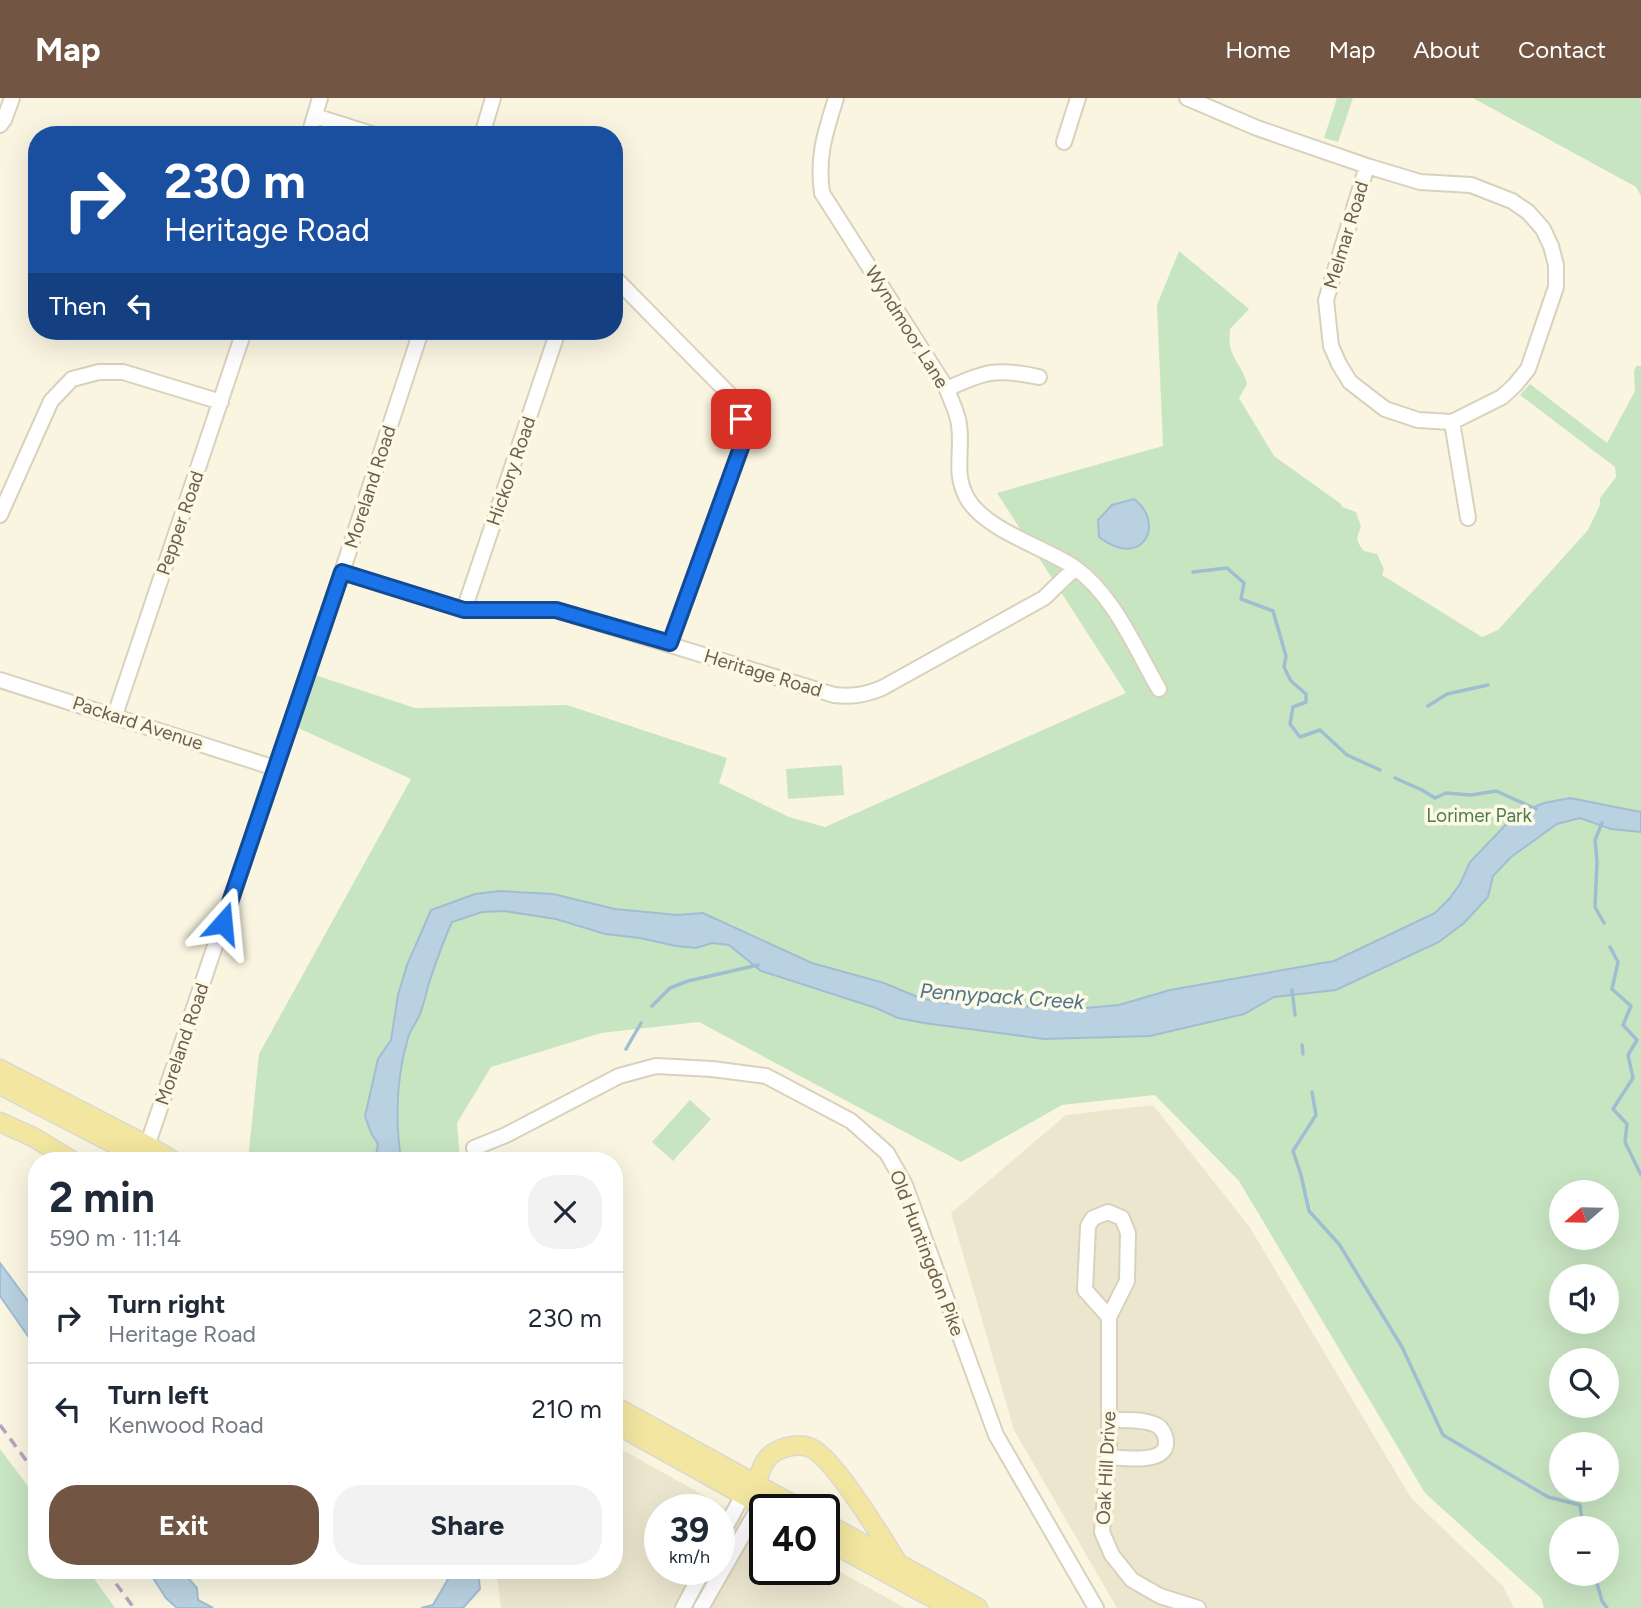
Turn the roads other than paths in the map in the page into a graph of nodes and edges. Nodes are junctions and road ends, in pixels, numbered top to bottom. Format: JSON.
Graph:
{"nodes":[{"id":1,"x":12,"y":98,"type":"edge"},
{"id":2,"x":320,"y":98,"type":"edge"},
{"id":3,"x":493,"y":98,"type":"edge"},
{"id":4,"x":836,"y":98,"type":"edge"},
{"id":5,"x":1079,"y":98,"type":"edge"},
{"id":6,"x":1187,"y":98,"type":"edge"},
{"id":7,"x":315,"y":116,"type":"junction"},
{"id":8,"x":0,"y":125,"type":"edge"},
{"id":9,"x":312,"y":126,"type":"edge"},
{"id":10,"x":347,"y":126,"type":"edge"},
{"id":11,"x":485,"y":126,"type":"edge"},
{"id":12,"x":1064,"y":142,"type":"dead end"},
{"id":13,"x":1367,"y":166,"type":"junction"},
{"id":14,"x":623,"y":286,"type":"edge"},
{"id":15,"x":241,"y":340,"type":"edge"},
{"id":16,"x":418,"y":340,"type":"edge"},
{"id":17,"x":555,"y":340,"type":"edge"},
{"id":18,"x":1039,"y":377,"type":"dead end"},
{"id":19,"x":947,"y":390,"type":"junction"},
{"id":20,"x":221,"y":402,"type":"junction"},
{"id":21,"x":1452,"y":422,"type":"junction"},
{"id":22,"x":0,"y":515,"type":"edge"},
{"id":23,"x":1468,"y":518,"type":"dead end"},
{"id":24,"x":1075,"y":568,"type":"junction"},
{"id":25,"x":342,"y":572,"type":"junction"},
{"id":26,"x":464,"y":610,"type":"junction"},
{"id":27,"x":670,"y":643,"type":"junction"},
{"id":28,"x":0,"y":680,"type":"edge"},
{"id":29,"x":1159,"y":689,"type":"dead end"},
{"id":30,"x":115,"y":715,"type":"junction"},
{"id":31,"x":275,"y":768,"type":"junction"},
{"id":32,"x":0,"y":1069,"type":"edge"},
{"id":33,"x":0,"y":1085,"type":"edge"},
{"id":34,"x":0,"y":1122,"type":"edge"},
{"id":35,"x":474,"y":1147,"type":"dead end"},
{"id":36,"x":57,"y":1152,"type":"edge"},
{"id":37,"x":136,"y":1152,"type":"edge"},
{"id":38,"x":137,"y":1152,"type":"edge"},
{"id":39,"x":145,"y":1152,"type":"edge"},
{"id":40,"x":1109,"y":1317,"type":"junction"},
{"id":41,"x":623,"y":1411,"type":"edge"},
{"id":42,"x":1109,"y":1420,"type":"junction"},
{"id":43,"x":623,"y":1427,"type":"edge"},
{"id":44,"x":1108,"y":1457,"type":"junction"},
{"id":45,"x":750,"y":1489,"type":"junction"},
{"id":46,"x":754,"y":1494,"type":"edge"},
{"id":47,"x":763,"y":1494,"type":"edge"},
{"id":48,"x":735,"y":1513,"type":"edge"},
{"id":49,"x":840,"y":1531,"type":"edge"},
{"id":50,"x":749,"y":1533,"type":"edge"},
{"id":51,"x":840,"y":1548,"type":"edge"},
{"id":52,"x":898,"y":1563,"type":"junction"},
{"id":53,"x":695,"y":1585,"type":"edge"},
{"id":54,"x":683,"y":1608,"type":"edge"},
{"id":55,"x":701,"y":1608,"type":"edge"},
{"id":56,"x":951,"y":1608,"type":"edge"},
{"id":57,"x":978,"y":1608,"type":"edge"},
{"id":58,"x":1096,"y":1608,"type":"edge"},
{"id":59,"x":1198,"y":1608,"type":"edge"}],
"edges":[{"from":1,"to":8,"type":"street"},
{"from":2,"to":7,"type":"street"},
{"from":3,"to":11,"type":"street"},
{"from":4,"to":19,"type":"street","name":"Wyndmoor Lane"},
{"from":5,"to":12,"type":"street"},
{"from":6,"to":13,"type":"street","name":"Melmar Road"},
{"from":7,"to":9,"type":"street"},
{"from":7,"to":10,"type":"street"},
{"from":13,"to":21,"type":"street","name":"Melmar Road"},
{"from":13,"to":21,"type":"street","name":"Melmar Road"},
{"from":14,"to":27,"type":"street"},
{"from":15,"to":20,"type":"street","name":"Pepper Road"},
{"from":16,"to":25,"type":"street","name":"Moreland Road"},
{"from":17,"to":26,"type":"street","name":"Hickory Road"},
{"from":18,"to":19,"type":"street"},
{"from":19,"to":24,"type":"street","name":"Wyndmoor Lane"},
{"from":20,"to":22,"type":"street"},
{"from":20,"to":30,"type":"street","name":"Pepper Road"},
{"from":21,"to":23,"type":"street"},
{"from":24,"to":27,"type":"street","name":"Heritage Road"},
{"from":24,"to":29,"type":"street","name":"Wyndmoor Lane"},
{"from":25,"to":26,"type":"street","name":"Heritage Road"},
{"from":25,"to":31,"type":"street","name":"Moreland Road"},
{"from":26,"to":27,"type":"street","name":"Heritage Road"},
{"from":28,"to":30,"type":"street","name":"Packard Avenue"},
{"from":30,"to":31,"type":"street","name":"Packard Avenue"},
{"from":31,"to":39,"type":"street","name":"Moreland Road"},
{"from":32,"to":38,"type":"main road"},
{"from":33,"to":37,"type":"main road"},
{"from":34,"to":36,"type":"main road"},
{"from":35,"to":58,"type":"street","name":"Old Huntingdon Pike"},
{"from":40,"to":40,"type":"street","name":"Oak Hill Drive"},
{"from":40,"to":42,"type":"street","name":"Oak Hill Drive"},
{"from":41,"to":45,"type":"main road"},
{"from":42,"to":44,"type":"street","name":"Oak Hill Drive"},
{"from":42,"to":44,"type":"street"},
{"from":43,"to":45,"type":"main road"},
{"from":44,"to":59,"type":"street","name":"Oak Hill Drive"},
{"from":45,"to":46,"type":"main road"},
{"from":45,"to":47,"type":"main road"},
{"from":45,"to":48,"type":"street"},
{"from":45,"to":52,"type":"main road"},
{"from":49,"to":52,"type":"main road"},
{"from":50,"to":55,"type":"street"},
{"from":51,"to":56,"type":"main road"},
{"from":52,"to":57,"type":"main road"},
{"from":53,"to":54,"type":"street"}]}
